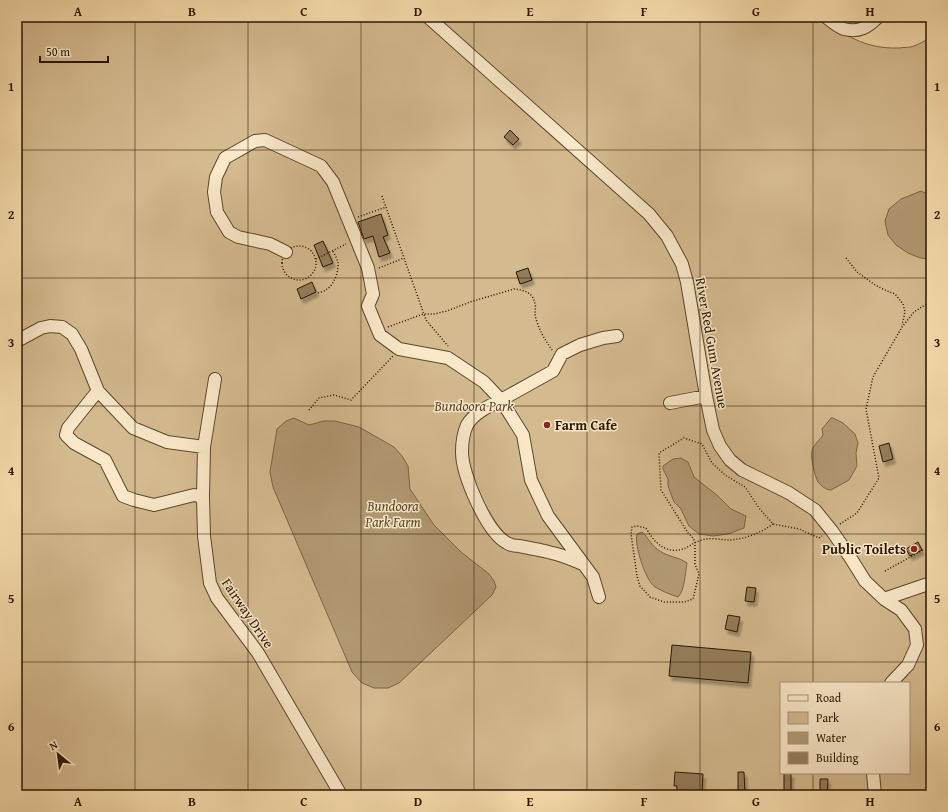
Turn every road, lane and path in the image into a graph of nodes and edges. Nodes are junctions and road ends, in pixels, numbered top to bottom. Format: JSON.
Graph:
{"nodes":[{"id":1,"x":428,"y":17,"type":"edge"},
{"id":2,"x":826,"y":17,"type":"edge"},
{"id":3,"x":878,"y":17,"type":"edge"},
{"id":4,"x":382,"y":196,"type":"dead end"},
{"id":5,"x":386,"y":207,"type":"junction"},
{"id":6,"x":349,"y":220,"type":"junction"},
{"id":7,"x":357,"y":239,"type":"junction"},
{"id":8,"x":333,"y":251,"type":"junction"},
{"id":9,"x":286,"y":252,"type":"junction"},
{"id":10,"x":404,"y":258,"type":"junction"},
{"id":11,"x":846,"y":258,"type":"dead end"},
{"id":12,"x":316,"y":259,"type":"junction"},
{"id":13,"x":369,"y":272,"type":"junction"},
{"id":14,"x":318,"y":293,"type":"dead end"},
{"id":15,"x":931,"y":301,"type":"edge"},
{"id":16,"x":423,"y":314,"type":"junction"},
{"id":17,"x":902,"y":326,"type":"junction"},
{"id":18,"x":378,"y":331,"type":"junction"},
{"id":19,"x":617,"y":336,"type":"dead end"},
{"id":20,"x":17,"y":341,"type":"edge"},
{"id":21,"x":399,"y":349,"type":"junction"},
{"id":22,"x":559,"y":360,"type":"junction"},
{"id":23,"x":455,"y":362,"type":"junction"},
{"id":24,"x":215,"y":379,"type":"dead end"},
{"id":25,"x":98,"y":391,"type":"junction"},
{"id":26,"x":706,"y":396,"type":"junction"},
{"id":27,"x":501,"y":400,"type":"junction"},
{"id":28,"x":670,"y":403,"type":"dead end"},
{"id":29,"x":309,"y":410,"type":"dead end"},
{"id":30,"x":204,"y":447,"type":"junction"},
{"id":31,"x":203,"y":497,"type":"junction"},
{"id":32,"x":773,"y":524,"type":"junction"},
{"id":33,"x":832,"y":531,"type":"junction"},
{"id":34,"x":695,"y":542,"type":"junction"},
{"id":35,"x":923,"y":550,"type":"dead end"},
{"id":36,"x":583,"y":564,"type":"junction"},
{"id":37,"x":885,"y":571,"type":"dead end"},
{"id":38,"x":931,"y":583,"type":"edge"},
{"id":39,"x":599,"y":597,"type":"dead end"},
{"id":40,"x":884,"y":599,"type":"junction"},
{"id":41,"x":892,"y":682,"type":"edge"},
{"id":42,"x":873,"y":774,"type":"edge"},
{"id":43,"x":341,"y":795,"type":"edge"},
{"id":44,"x":875,"y":795,"type":"edge"}],
"edges":[{"from":1,"to":26,"type":"street","name":"River Red Gum Avenue"},
{"from":2,"to":3,"type":"street"},
{"from":4,"to":5,"type":"path"},
{"from":5,"to":6,"type":"path"},
{"from":5,"to":10,"type":"path"},
{"from":6,"to":7,"type":"street"},
{"from":6,"to":9,"type":"street"},
{"from":7,"to":8,"type":"path"},
{"from":7,"to":13,"type":"street"},
{"from":8,"to":12,"type":"path"},
{"from":8,"to":14,"type":"path"},
{"from":9,"to":12,"type":"path"},
{"from":9,"to":12,"type":"path"},
{"from":10,"to":13,"type":"path"},
{"from":10,"to":16,"type":"path"},
{"from":11,"to":17,"type":"path"},
{"from":13,"to":18,"type":"street"},
{"from":15,"to":17,"type":"path"},
{"from":16,"to":18,"type":"path"},
{"from":16,"to":22,"type":"path"},
{"from":16,"to":23,"type":"path"},
{"from":17,"to":33,"type":"path"},
{"from":18,"to":21,"type":"street"},
{"from":19,"to":22,"type":"street"},
{"from":20,"to":25,"type":"street"},
{"from":21,"to":23,"type":"street"},
{"from":21,"to":29,"type":"path"},
{"from":22,"to":27,"type":"street"},
{"from":23,"to":27,"type":"street"},
{"from":24,"to":30,"type":"street","name":"Fairway Drive"},
{"from":25,"to":30,"type":"street"},
{"from":25,"to":31,"type":"street"},
{"from":26,"to":28,"type":"street"},
{"from":26,"to":33,"type":"street","name":"River Red Gum Avenue"},
{"from":27,"to":36,"type":"street"},
{"from":27,"to":36,"type":"street"},
{"from":30,"to":31,"type":"street","name":"Fairway Drive"},
{"from":31,"to":43,"type":"street","name":"Fairway Drive"},
{"from":32,"to":33,"type":"path"},
{"from":32,"to":34,"type":"path"},
{"from":32,"to":34,"type":"path"},
{"from":33,"to":40,"type":"street","name":"River Red Gum Avenue"},
{"from":34,"to":34,"type":"path"},
{"from":35,"to":37,"type":"path"},
{"from":36,"to":39,"type":"street"},
{"from":38,"to":40,"type":"street"},
{"from":40,"to":41,"type":"street","name":"River Red Gum Avenue"},
{"from":42,"to":44,"type":"street"}]}
